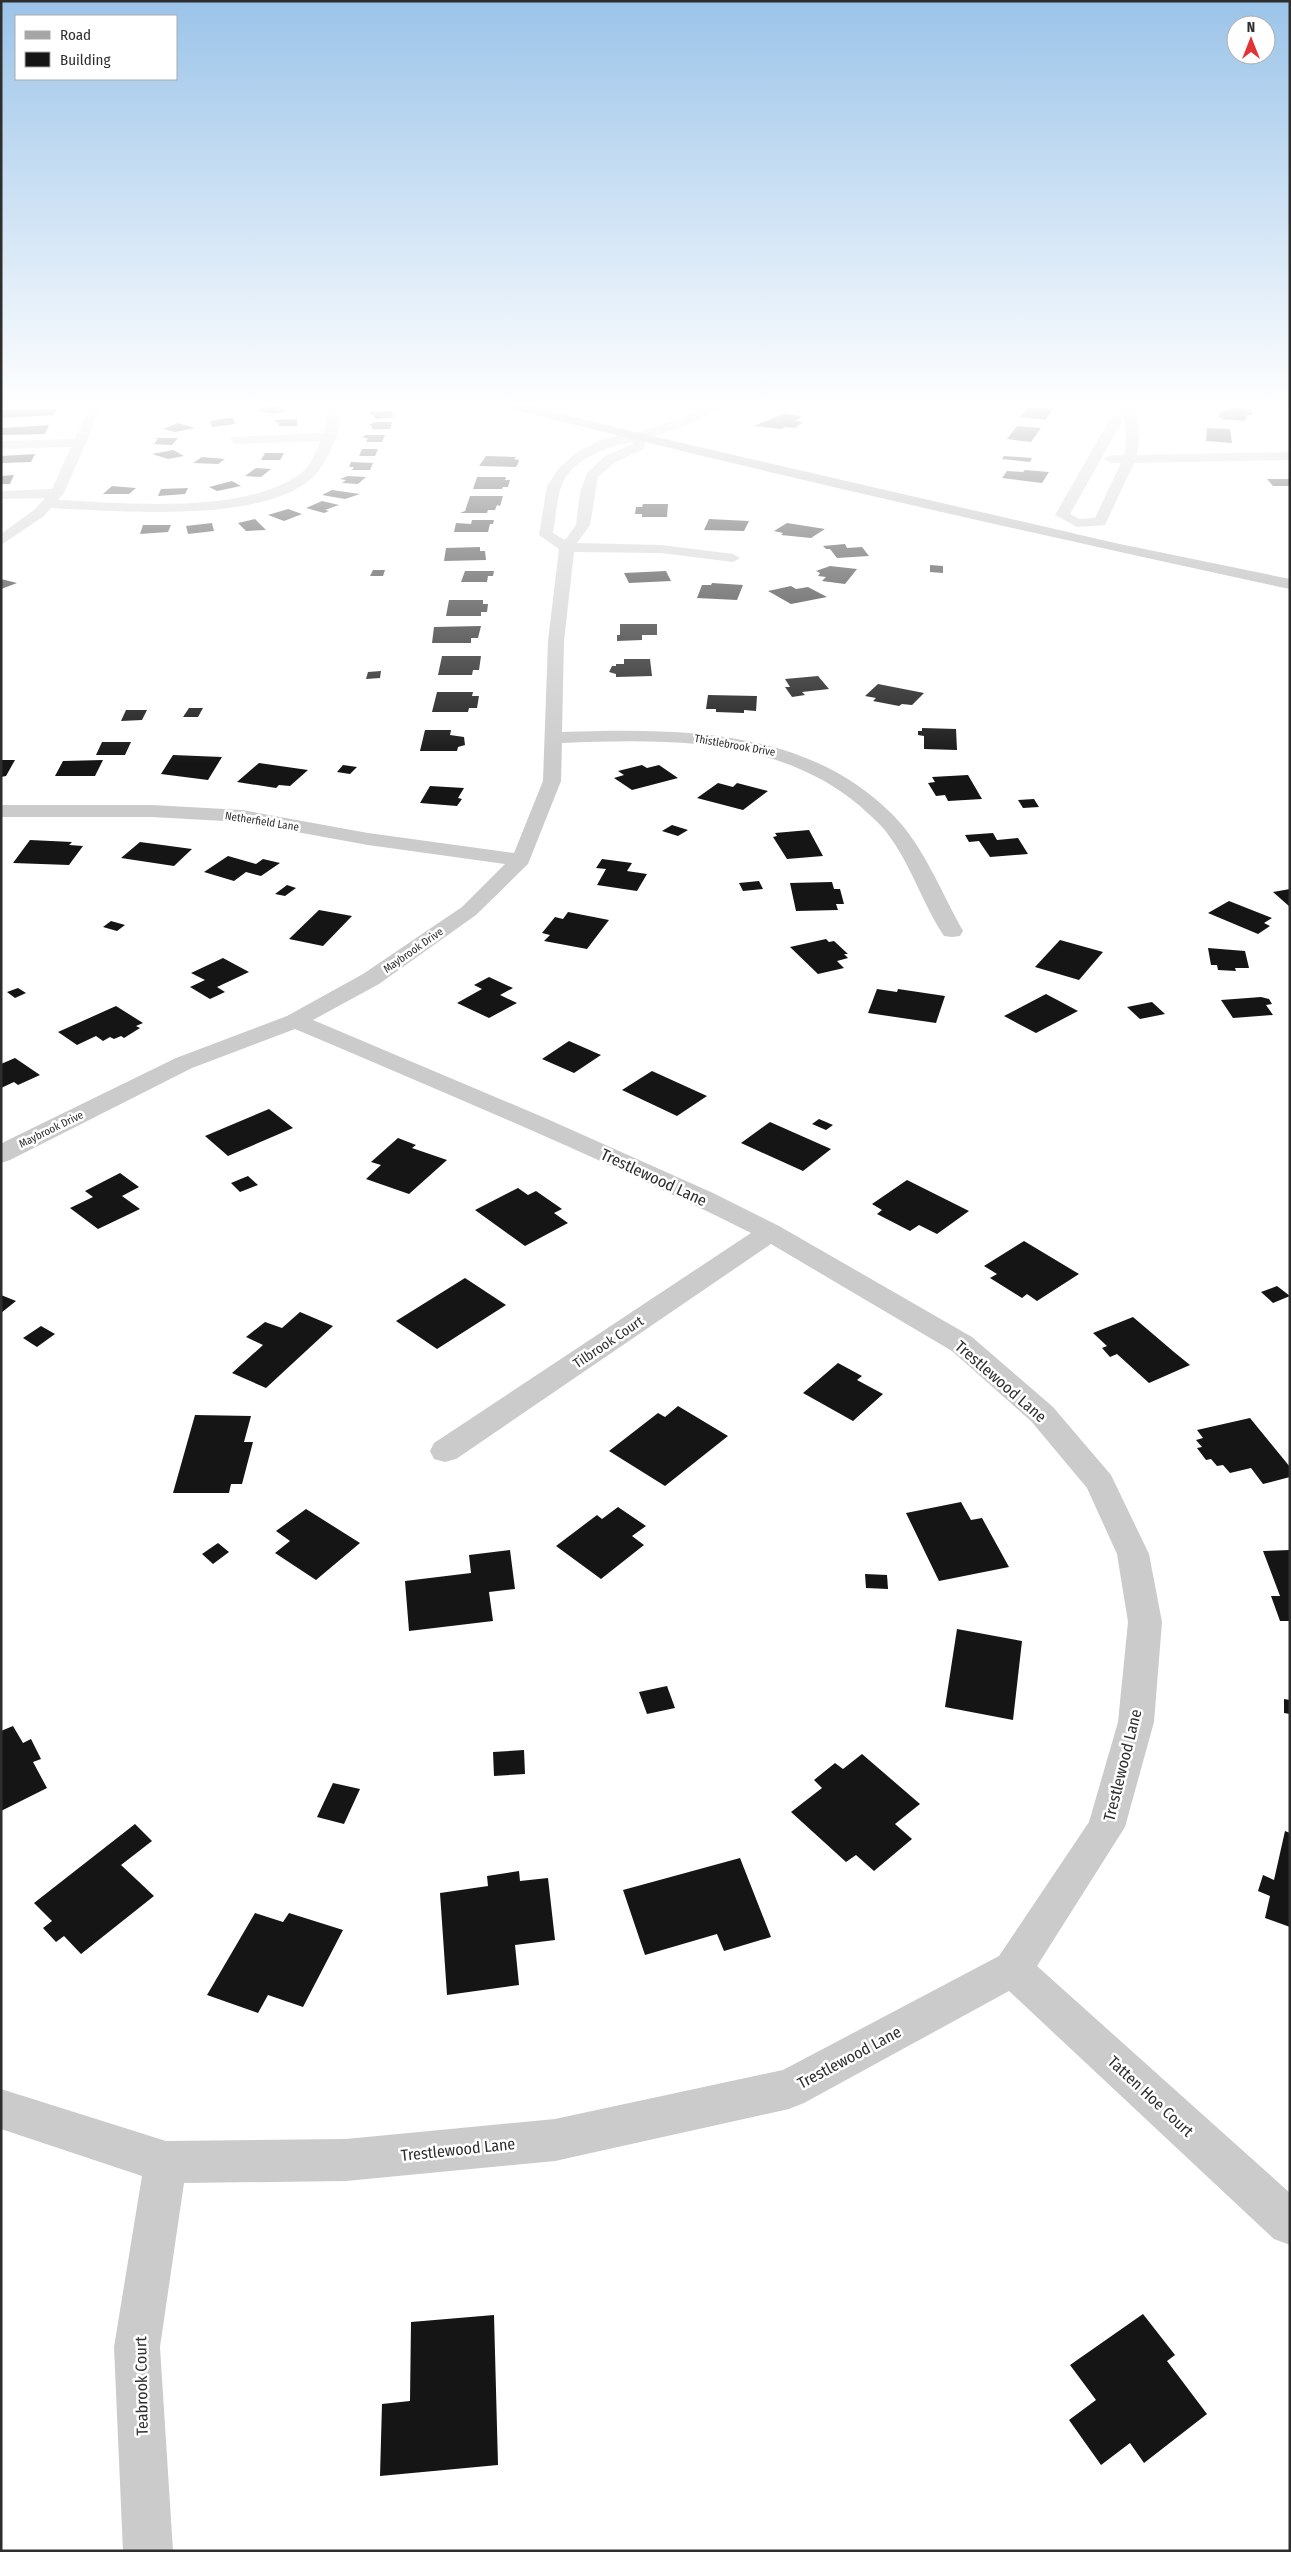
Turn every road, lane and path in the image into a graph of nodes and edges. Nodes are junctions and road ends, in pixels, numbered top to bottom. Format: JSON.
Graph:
{"nodes":[{"id":1,"x":25,"y":525,"type":"edge"},
{"id":2,"x":547,"y":525,"type":"edge"},
{"id":3,"x":583,"y":525,"type":"edge"},
{"id":4,"x":1056,"y":525,"type":"edge"},
{"id":5,"x":1066,"y":525,"type":"edge"},
{"id":6,"x":1071,"y":525,"type":"edge"},
{"id":7,"x":1089,"y":525,"type":"edge"},
{"id":8,"x":1074,"y":529,"type":"junction"},
{"id":9,"x":1112,"y":531,"type":"dead end"},
{"id":10,"x":1150,"y":539,"type":"dead end"},
{"id":11,"x":1,"y":541,"type":"edge"},
{"id":12,"x":567,"y":547,"type":"junction"},
{"id":13,"x":733,"y":558,"type":"dead end"},
{"id":14,"x":1290,"y":571,"type":"edge"},
{"id":15,"x":1290,"y":584,"type":"edge"},
{"id":16,"x":554,"y":738,"type":"junction"},
{"id":17,"x":1,"y":811,"type":"edge"},
{"id":18,"x":521,"y":860,"type":"junction"},
{"id":19,"x":952,"y":931,"type":"dead end"},
{"id":20,"x":295,"y":1022,"type":"junction"},
{"id":21,"x":1,"y":1155,"type":"edge"},
{"id":22,"x":770,"y":1232,"type":"junction"},
{"id":23,"x":446,"y":1451,"type":"dead end"},
{"id":24,"x":1013,"y":1969,"type":"junction"},
{"id":25,"x":1,"y":2109,"type":"edge"},
{"id":26,"x":166,"y":2162,"type":"junction"},
{"id":27,"x":1290,"y":2223,"type":"edge"},
{"id":28,"x":148,"y":2551,"type":"edge"}],
"edges":[{"from":1,"to":11,"type":"street"},
{"from":2,"to":12,"type":"street"},
{"from":3,"to":12,"type":"street","name":"Maybrook Drive"},
{"from":4,"to":8,"type":"main road"},
{"from":5,"to":8,"type":"main road"},
{"from":6,"to":8,"type":"street"},
{"from":7,"to":8,"type":"street"},
{"from":8,"to":9,"type":"main road"},
{"from":8,"to":15,"type":"main road"},
{"from":10,"to":14,"type":"main road"},
{"from":12,"to":13,"type":"street"},
{"from":12,"to":16,"type":"street","name":"Maybrook Drive"},
{"from":16,"to":18,"type":"street","name":"Maybrook Drive"},
{"from":16,"to":19,"type":"street","name":"Thistlebrook Drive"},
{"from":17,"to":18,"type":"street","name":"Netherfield Lane"},
{"from":18,"to":20,"type":"street","name":"Maybrook Drive"},
{"from":20,"to":21,"type":"street","name":"Maybrook Drive"},
{"from":20,"to":22,"type":"street","name":"Trestlewood Lane"},
{"from":22,"to":23,"type":"street","name":"Tilbrook Court"},
{"from":22,"to":24,"type":"street","name":"Trestlewood Lane"},
{"from":24,"to":26,"type":"street","name":"Trestlewood Lane"},
{"from":24,"to":27,"type":"street","name":"Tatten Hoe Court"},
{"from":25,"to":26,"type":"street","name":"Trestlewood Lane"},
{"from":26,"to":28,"type":"street","name":"Teabrook Court"}]}
